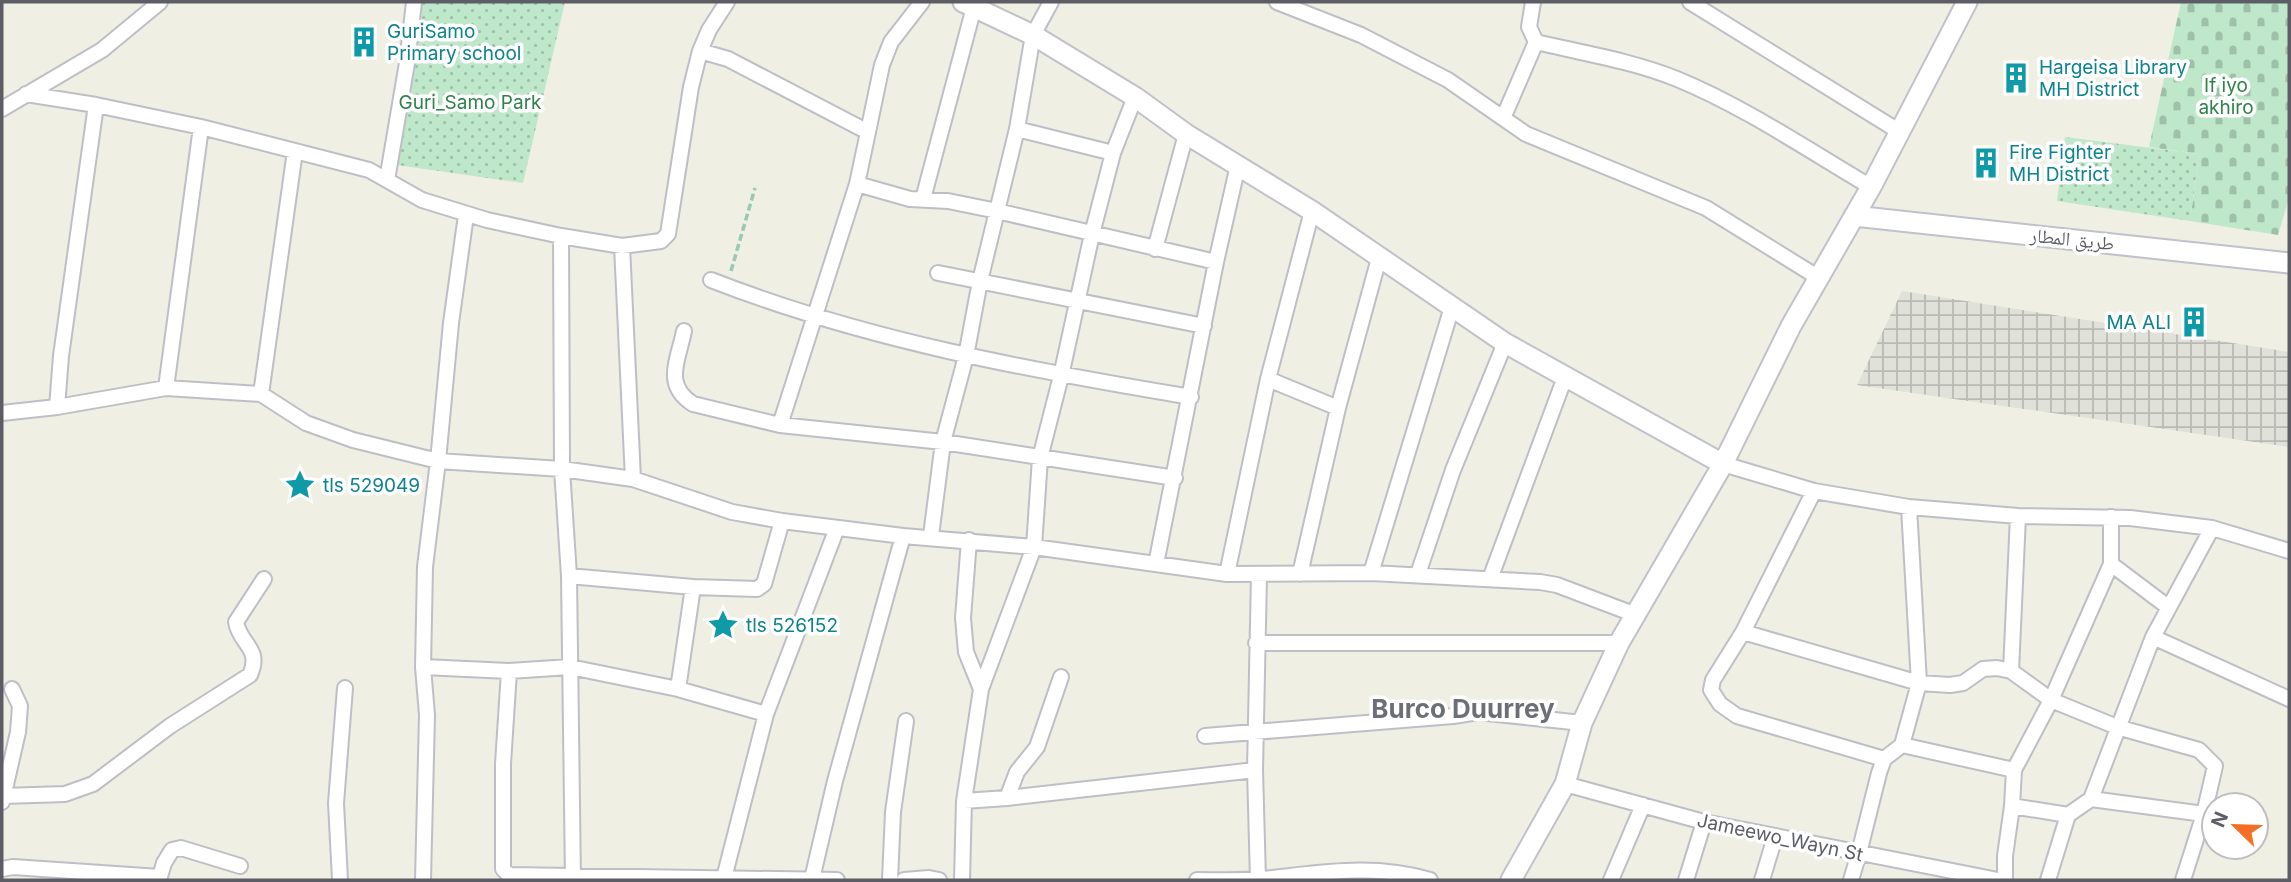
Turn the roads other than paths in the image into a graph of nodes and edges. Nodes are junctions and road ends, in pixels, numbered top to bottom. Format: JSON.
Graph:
{"nodes":[{"id":1,"x":160,"y":2,"type":"edge"},
{"id":2,"x":414,"y":2,"type":"edge"},
{"id":3,"x":727,"y":2,"type":"edge"},
{"id":4,"x":922,"y":2,"type":"edge"},
{"id":5,"x":1051,"y":2,"type":"edge"},
{"id":6,"x":1277,"y":2,"type":"edge"},
{"id":7,"x":1533,"y":2,"type":"edge"},
{"id":8,"x":1690,"y":2,"type":"edge"},
{"id":9,"x":1967,"y":2,"type":"edge"},
{"id":10,"x":969,"y":5,"type":"edge"},
{"id":11,"x":1033,"y":35,"type":"junction"},
{"id":12,"x":1536,"y":43,"type":"junction"},
{"id":13,"x":700,"y":51,"type":"junction"},
{"id":14,"x":26,"y":94,"type":"junction"},
{"id":15,"x":1135,"y":97,"type":"junction"},
{"id":16,"x":96,"y":105,"type":"junction"},
{"id":17,"x":2,"y":109,"type":"edge"},
{"id":18,"x":1504,"y":116,"type":"junction"},
{"id":19,"x":201,"y":127,"type":"junction"},
{"id":20,"x":1017,"y":130,"type":"junction"},
{"id":21,"x":868,"y":132,"type":"junction"},
{"id":22,"x":1900,"y":132,"type":"junction"},
{"id":23,"x":1186,"y":134,"type":"junction"},
{"id":24,"x":295,"y":151,"type":"junction"},
{"id":25,"x":1113,"y":153,"type":"junction"},
{"id":26,"x":1238,"y":165,"type":"junction"},
{"id":27,"x":387,"y":180,"type":"junction"},
{"id":28,"x":857,"y":184,"type":"junction"},
{"id":29,"x":1871,"y":187,"type":"junction"},
{"id":30,"x":923,"y":200,"type":"junction"},
{"id":31,"x":997,"y":211,"type":"junction"},
{"id":32,"x":1312,"y":211,"type":"junction"},
{"id":33,"x":466,"y":215,"type":"junction"},
{"id":34,"x":1854,"y":215,"type":"junction"},
{"id":35,"x":1091,"y":234,"type":"junction"},
{"id":36,"x":561,"y":236,"type":"junction"},
{"id":37,"x":622,"y":246,"type":"junction"},
{"id":38,"x":1155,"y":248,"type":"junction"},
{"id":39,"x":1379,"y":258,"type":"junction"},
{"id":40,"x":1216,"y":262,"type":"junction"},
{"id":41,"x":2289,"y":263,"type":"edge"},
{"id":42,"x":938,"y":274,"type":"dead end"},
{"id":43,"x":1819,"y":278,"type":"junction"},
{"id":44,"x":711,"y":280,"type":"dead end"},
{"id":45,"x":980,"y":281,"type":"junction"},
{"id":46,"x":1076,"y":300,"type":"junction"},
{"id":47,"x":1452,"y":307,"type":"junction"},
{"id":48,"x":815,"y":316,"type":"junction"},
{"id":49,"x":1204,"y":326,"type":"junction"},
{"id":50,"x":684,"y":331,"type":"dead end"},
{"id":51,"x":1505,"y":343,"type":"junction"},
{"id":52,"x":966,"y":356,"type":"junction"},
{"id":53,"x":1061,"y":376,"type":"junction"},
{"id":54,"x":1565,"y":377,"type":"junction"},
{"id":55,"x":1268,"y":379,"type":"junction"},
{"id":56,"x":166,"y":388,"type":"junction"},
{"id":57,"x":261,"y":394,"type":"junction"},
{"id":58,"x":1191,"y":397,"type":"junction"},
{"id":59,"x":57,"y":407,"type":"junction"},
{"id":60,"x":1338,"y":408,"type":"junction"},
{"id":61,"x":2,"y":413,"type":"edge"},
{"id":62,"x":780,"y":425,"type":"junction"},
{"id":63,"x":943,"y":442,"type":"junction"},
{"id":64,"x":1040,"y":458,"type":"junction"},
{"id":65,"x":438,"y":461,"type":"junction"},
{"id":66,"x":1723,"y":464,"type":"junction"},
{"id":67,"x":562,"y":469,"type":"junction"},
{"id":68,"x":1175,"y":478,"type":"junction"},
{"id":69,"x":633,"y":479,"type":"junction"},
{"id":70,"x":1814,"y":491,"type":"junction"},
{"id":71,"x":1909,"y":507,"type":"junction"},
{"id":72,"x":2018,"y":516,"type":"junction"},
{"id":73,"x":2111,"y":517,"type":"junction"},
{"id":74,"x":782,"y":521,"type":"junction"},
{"id":75,"x":837,"y":528,"type":"junction"},
{"id":76,"x":2212,"y":528,"type":"junction"},
{"id":77,"x":903,"y":536,"type":"junction"},
{"id":78,"x":931,"y":537,"type":"junction"},
{"id":79,"x":969,"y":540,"type":"junction"},
{"id":80,"x":1034,"y":547,"type":"junction"},
{"id":81,"x":2289,"y":551,"type":"edge"},
{"id":82,"x":1156,"y":564,"type":"junction"},
{"id":83,"x":2111,"y":564,"type":"junction"},
{"id":84,"x":1371,"y":573,"type":"junction"},
{"id":85,"x":1227,"y":574,"type":"junction"},
{"id":86,"x":1300,"y":574,"type":"junction"},
{"id":87,"x":1418,"y":574,"type":"junction"},
{"id":88,"x":1259,"y":575,"type":"junction"},
{"id":89,"x":569,"y":576,"type":"junction"},
{"id":90,"x":264,"y":579,"type":"dead end"},
{"id":91,"x":1490,"y":579,"type":"junction"},
{"id":92,"x":693,"y":587,"type":"junction"},
{"id":93,"x":2168,"y":607,"type":"junction"},
{"id":94,"x":1636,"y":615,"type":"junction"},
{"id":95,"x":1743,"y":632,"type":"junction"},
{"id":96,"x":2153,"y":637,"type":"junction"},
{"id":97,"x":1256,"y":643,"type":"junction"},
{"id":98,"x":1619,"y":643,"type":"junction"},
{"id":99,"x":424,"y":667,"type":"junction"},
{"id":100,"x":569,"y":667,"type":"junction"},
{"id":101,"x":509,"y":671,"type":"junction"},
{"id":102,"x":2011,"y":671,"type":"junction"},
{"id":103,"x":1060,"y":677,"type":"dead end"},
{"id":104,"x":1919,"y":684,"type":"junction"},
{"id":105,"x":345,"y":688,"type":"dead end"},
{"id":106,"x":12,"y":689,"type":"dead end"},
{"id":107,"x":678,"y":689,"type":"junction"},
{"id":108,"x":981,"y":689,"type":"junction"},
{"id":109,"x":2289,"y":699,"type":"edge"},
{"id":110,"x":2051,"y":700,"type":"junction"},
{"id":111,"x":766,"y":714,"type":"junction"},
{"id":112,"x":906,"y":721,"type":"dead end"},
{"id":113,"x":1582,"y":723,"type":"junction"},
{"id":114,"x":2117,"y":727,"type":"junction"},
{"id":115,"x":1256,"y":732,"type":"junction"},
{"id":116,"x":1205,"y":736,"type":"dead end"},
{"id":117,"x":1902,"y":745,"type":"junction"},
{"id":118,"x":1884,"y":759,"type":"junction"},
{"id":119,"x":1255,"y":770,"type":"junction"},
{"id":120,"x":2014,"y":770,"type":"junction"},
{"id":121,"x":1564,"y":784,"type":"junction"},
{"id":122,"x":2210,"y":791,"type":"edge"},
{"id":123,"x":1007,"y":798,"type":"junction"},
{"id":124,"x":2,"y":799,"type":"edge"},
{"id":125,"x":2091,"y":799,"type":"junction"},
{"id":126,"x":964,"y":801,"type":"junction"},
{"id":127,"x":1643,"y":805,"type":"junction"},
{"id":128,"x":2012,"y":806,"type":"junction"},
{"id":129,"x":2200,"y":813,"type":"edge"},
{"id":130,"x":2068,"y":815,"type":"junction"},
{"id":131,"x":1704,"y":822,"type":"junction"},
{"id":132,"x":2200,"y":827,"type":"edge"},
{"id":133,"x":1775,"y":837,"type":"junction"},
{"id":134,"x":1860,"y":853,"type":"junction"},
{"id":135,"x":240,"y":866,"type":"dead end"},
{"id":136,"x":2,"y":869,"type":"edge"},
{"id":137,"x":573,"y":878,"type":"edge"},
{"id":138,"x":724,"y":878,"type":"junction"},
{"id":139,"x":159,"y":879,"type":"edge"},
{"id":140,"x":812,"y":879,"type":"edge"},
{"id":141,"x":340,"y":880,"type":"edge"},
{"id":142,"x":423,"y":880,"type":"edge"},
{"id":143,"x":837,"y":880,"type":"edge"},
{"id":144,"x":890,"y":880,"type":"edge"},
{"id":145,"x":904,"y":880,"type":"edge"},
{"id":146,"x":939,"y":880,"type":"edge"},
{"id":147,"x":962,"y":880,"type":"edge"},
{"id":148,"x":1197,"y":880,"type":"edge"},
{"id":149,"x":1258,"y":880,"type":"edge"},
{"id":150,"x":1430,"y":880,"type":"edge"},
{"id":151,"x":1511,"y":880,"type":"edge"},
{"id":152,"x":1611,"y":880,"type":"edge"},
{"id":153,"x":1685,"y":880,"type":"edge"},
{"id":154,"x":1762,"y":880,"type":"edge"},
{"id":155,"x":1851,"y":880,"type":"edge"},
{"id":156,"x":1998,"y":880,"type":"edge"},
{"id":157,"x":2005,"y":880,"type":"edge"},
{"id":158,"x":2048,"y":880,"type":"edge"},
{"id":159,"x":2183,"y":880,"type":"edge"}],
"edges":[{"from":1,"to":14,"type":"street"},
{"from":2,"to":27,"type":"street"},
{"from":3,"to":13,"type":"street"},
{"from":4,"to":21,"type":"street"},
{"from":5,"to":11,"type":"street"},
{"from":6,"to":18,"type":"street"},
{"from":7,"to":12,"type":"street"},
{"from":8,"to":22,"type":"street"},
{"from":9,"to":22,"type":"main road"},
{"from":10,"to":11,"type":"main road"},
{"from":10,"to":30,"type":"street"},
{"from":11,"to":15,"type":"main road"},
{"from":11,"to":20,"type":"street"},
{"from":12,"to":18,"type":"street"},
{"from":12,"to":29,"type":"street"},
{"from":13,"to":21,"type":"street"},
{"from":13,"to":37,"type":"street"},
{"from":14,"to":16,"type":"street"},
{"from":14,"to":17,"type":"street"},
{"from":15,"to":23,"type":"main road"},
{"from":15,"to":25,"type":"street"},
{"from":16,"to":19,"type":"street"},
{"from":16,"to":59,"type":"street"},
{"from":18,"to":43,"type":"street"},
{"from":19,"to":24,"type":"street"},
{"from":19,"to":56,"type":"street"},
{"from":20,"to":25,"type":"street"},
{"from":20,"to":31,"type":"street"},
{"from":21,"to":28,"type":"street"},
{"from":22,"to":29,"type":"main road"},
{"from":23,"to":26,"type":"main road"},
{"from":23,"to":38,"type":"street"},
{"from":24,"to":27,"type":"street"},
{"from":24,"to":57,"type":"street"},
{"from":25,"to":35,"type":"street"},
{"from":26,"to":32,"type":"main road"},
{"from":26,"to":40,"type":"street"},
{"from":27,"to":33,"type":"street"},
{"from":28,"to":30,"type":"street"},
{"from":28,"to":48,"type":"street"},
{"from":29,"to":34,"type":"main road"},
{"from":30,"to":31,"type":"street"},
{"from":31,"to":35,"type":"street"},
{"from":31,"to":45,"type":"street"},
{"from":32,"to":39,"type":"main road"},
{"from":32,"to":55,"type":"street"},
{"from":33,"to":36,"type":"street"},
{"from":33,"to":65,"type":"street"},
{"from":34,"to":41,"type":"main road","name":"طريق المطار"},
{"from":34,"to":43,"type":"main road"},
{"from":35,"to":38,"type":"street"},
{"from":35,"to":46,"type":"street"},
{"from":36,"to":37,"type":"street"},
{"from":36,"to":67,"type":"street"},
{"from":37,"to":69,"type":"street"},
{"from":38,"to":40,"type":"street"},
{"from":39,"to":47,"type":"main road"},
{"from":39,"to":60,"type":"street"},
{"from":40,"to":49,"type":"street"},
{"from":42,"to":45,"type":"street"},
{"from":43,"to":66,"type":"main road"},
{"from":44,"to":48,"type":"street"},
{"from":45,"to":46,"type":"street"},
{"from":45,"to":52,"type":"street"},
{"from":46,"to":49,"type":"street"},
{"from":46,"to":53,"type":"street"},
{"from":47,"to":51,"type":"main road"},
{"from":47,"to":84,"type":"street"},
{"from":48,"to":52,"type":"street"},
{"from":48,"to":62,"type":"street"},
{"from":49,"to":58,"type":"street"},
{"from":50,"to":62,"type":"street"},
{"from":51,"to":54,"type":"main road"},
{"from":51,"to":87,"type":"street"},
{"from":52,"to":53,"type":"street"},
{"from":52,"to":63,"type":"street"},
{"from":53,"to":58,"type":"street"},
{"from":53,"to":64,"type":"street"},
{"from":54,"to":66,"type":"main road"},
{"from":54,"to":91,"type":"street"},
{"from":55,"to":60,"type":"street"},
{"from":55,"to":85,"type":"street"},
{"from":56,"to":57,"type":"street"},
{"from":56,"to":59,"type":"street"},
{"from":57,"to":65,"type":"street"},
{"from":58,"to":68,"type":"street"},
{"from":59,"to":61,"type":"street"},
{"from":60,"to":86,"type":"street"},
{"from":62,"to":63,"type":"street"},
{"from":63,"to":64,"type":"street"},
{"from":63,"to":78,"type":"street"},
{"from":64,"to":68,"type":"street"},
{"from":64,"to":80,"type":"street"},
{"from":65,"to":67,"type":"street"},
{"from":65,"to":99,"type":"street"},
{"from":66,"to":70,"type":"street"},
{"from":66,"to":94,"type":"main road"},
{"from":67,"to":69,"type":"street"},
{"from":67,"to":89,"type":"street"},
{"from":68,"to":82,"type":"street"},
{"from":69,"to":74,"type":"street"},
{"from":70,"to":71,"type":"street"},
{"from":70,"to":95,"type":"street"},
{"from":71,"to":72,"type":"street"},
{"from":71,"to":104,"type":"street"},
{"from":72,"to":73,"type":"street"},
{"from":72,"to":102,"type":"street"},
{"from":73,"to":76,"type":"street"},
{"from":73,"to":83,"type":"street"},
{"from":74,"to":75,"type":"street"},
{"from":74,"to":92,"type":"street"},
{"from":75,"to":77,"type":"street"},
{"from":75,"to":111,"type":"street"},
{"from":76,"to":81,"type":"street"},
{"from":76,"to":93,"type":"street"},
{"from":77,"to":78,"type":"street"},
{"from":77,"to":140,"type":"street"},
{"from":78,"to":79,"type":"street"},
{"from":79,"to":80,"type":"street"},
{"from":79,"to":108,"type":"street"},
{"from":80,"to":82,"type":"street"},
{"from":80,"to":108,"type":"street"},
{"from":82,"to":85,"type":"street"},
{"from":83,"to":93,"type":"street"},
{"from":83,"to":110,"type":"street"},
{"from":84,"to":86,"type":"street"},
{"from":84,"to":87,"type":"street"},
{"from":85,"to":88,"type":"street"},
{"from":86,"to":88,"type":"street"},
{"from":87,"to":91,"type":"street"},
{"from":88,"to":97,"type":"street"},
{"from":89,"to":92,"type":"street"},
{"from":89,"to":100,"type":"street"},
{"from":90,"to":124,"type":"street"},
{"from":91,"to":94,"type":"street"},
{"from":92,"to":107,"type":"street"},
{"from":93,"to":96,"type":"street"},
{"from":94,"to":98,"type":"main road"},
{"from":95,"to":104,"type":"street"},
{"from":95,"to":118,"type":"street"},
{"from":96,"to":109,"type":"street"},
{"from":96,"to":114,"type":"street"},
{"from":97,"to":98,"type":"street"},
{"from":97,"to":115,"type":"street"},
{"from":98,"to":113,"type":"main road"},
{"from":99,"to":101,"type":"street"},
{"from":99,"to":142,"type":"street"},
{"from":100,"to":101,"type":"street"},
{"from":100,"to":107,"type":"street"},
{"from":100,"to":137,"type":"street"},
{"from":101,"to":137,"type":"street"},
{"from":102,"to":104,"type":"street"},
{"from":102,"to":110,"type":"street"},
{"from":103,"to":123,"type":"street"},
{"from":104,"to":117,"type":"street"},
{"from":105,"to":141,"type":"street"},
{"from":106,"to":124,"type":"street"},
{"from":107,"to":111,"type":"street"},
{"from":108,"to":126,"type":"street"},
{"from":110,"to":114,"type":"street"},
{"from":110,"to":120,"type":"street"},
{"from":111,"to":138,"type":"street"},
{"from":112,"to":144,"type":"street"},
{"from":113,"to":115,"type":"street"},
{"from":113,"to":121,"type":"main road"},
{"from":114,"to":122,"type":"street"},
{"from":114,"to":125,"type":"street"},
{"from":115,"to":116,"type":"street"},
{"from":115,"to":119,"type":"street"},
{"from":117,"to":118,"type":"street"},
{"from":117,"to":120,"type":"street"},
{"from":118,"to":134,"type":"street"},
{"from":119,"to":123,"type":"street"},
{"from":119,"to":149,"type":"street"},
{"from":120,"to":128,"type":"street"},
{"from":121,"to":127,"type":"street","name":"Jameewo_Wayn St"},
{"from":121,"to":151,"type":"main road"},
{"from":123,"to":126,"type":"street"},
{"from":125,"to":129,"type":"street"},
{"from":125,"to":130,"type":"street"},
{"from":126,"to":147,"type":"street"},
{"from":127,"to":131,"type":"street","name":"Jameewo_Wayn St"},
{"from":127,"to":152,"type":"street"},
{"from":128,"to":130,"type":"street"},
{"from":128,"to":157,"type":"street"},
{"from":130,"to":158,"type":"street"},
{"from":131,"to":133,"type":"street","name":"Jameewo_Wayn St"},
{"from":131,"to":153,"type":"street"},
{"from":132,"to":159,"type":"street"},
{"from":133,"to":134,"type":"street","name":"Jameewo_Wayn St"},
{"from":133,"to":154,"type":"street"},
{"from":134,"to":155,"type":"street"},
{"from":134,"to":156,"type":"street","name":"Jameewo_Wayn St"},
{"from":135,"to":139,"type":"street"},
{"from":136,"to":139,"type":"street"},
{"from":137,"to":138,"type":"street"},
{"from":138,"to":140,"type":"street"},
{"from":140,"to":143,"type":"street"},
{"from":145,"to":146,"type":"street"},
{"from":148,"to":149,"type":"street"},
{"from":149,"to":150,"type":"street"}]}
